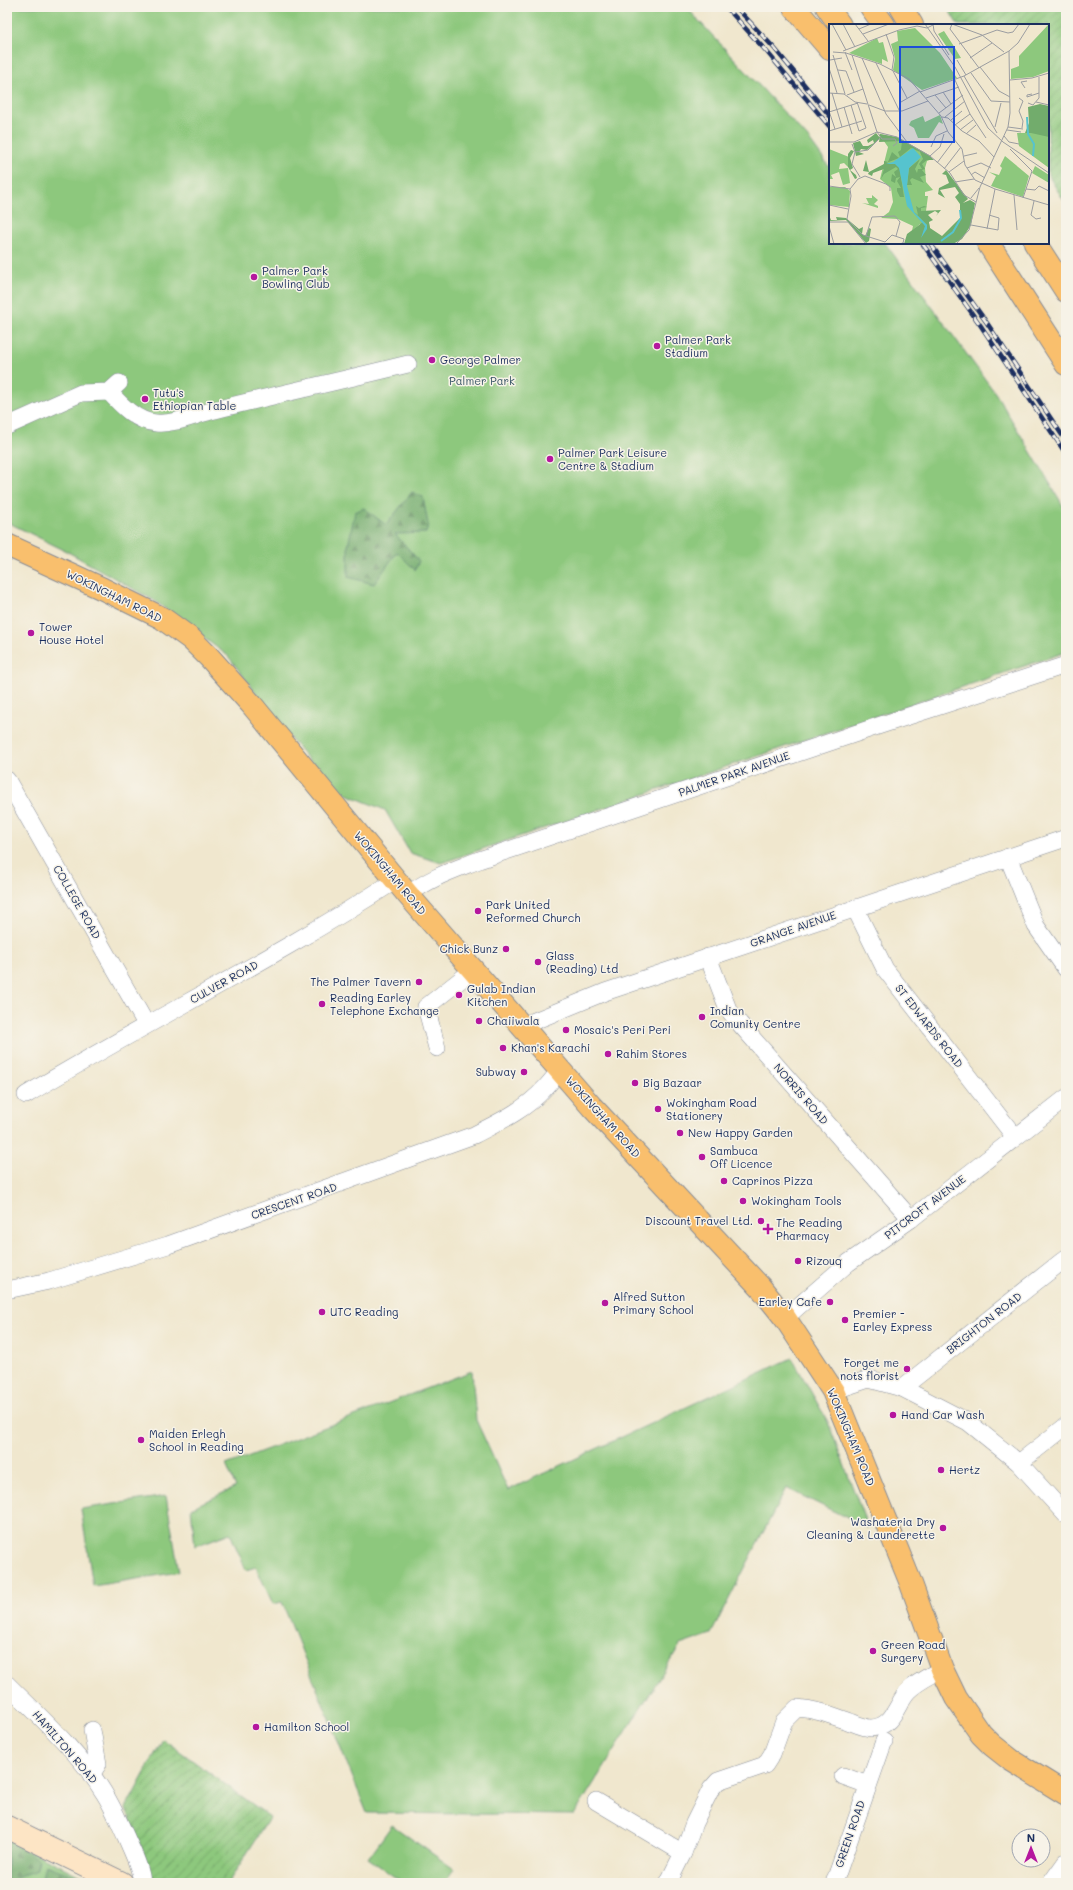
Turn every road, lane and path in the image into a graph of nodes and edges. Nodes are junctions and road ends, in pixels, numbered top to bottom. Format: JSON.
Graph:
{"nodes":[{"id":1,"x":794,"y":7,"type":"edge"},
{"id":2,"x":827,"y":7,"type":"edge"},
{"id":3,"x":871,"y":7,"type":"edge"},
{"id":4,"x":901,"y":7,"type":"edge"},
{"id":5,"x":839,"y":24,"type":"edge"},
{"id":6,"x":883,"y":24,"type":"edge"},
{"id":7,"x":911,"y":24,"type":"edge"},
{"id":8,"x":829,"y":48,"type":"edge"},
{"id":9,"x":989,"y":244,"type":"edge"},
{"id":10,"x":1036,"y":244,"type":"edge"},
{"id":11,"x":1066,"y":291,"type":"edge"},
{"id":12,"x":408,"y":364,"type":"dead end"},
{"id":13,"x":1066,"y":364,"type":"edge"},
{"id":14,"x":7,"y":426,"type":"edge"},
{"id":15,"x":7,"y":546,"type":"edge"},
{"id":16,"x":1066,"y":665,"type":"edge"},
{"id":17,"x":7,"y":780,"type":"edge"},
{"id":18,"x":1066,"y":838,"type":"edge"},
{"id":19,"x":1008,"y":857,"type":"junction"},
{"id":20,"x":402,"y":888,"type":"junction"},
{"id":21,"x":855,"y":908,"type":"junction"},
{"id":22,"x":708,"y":958,"type":"junction"},
{"id":23,"x":1066,"y":969,"type":"edge"},
{"id":24,"x":473,"y":970,"type":"junction"},
{"id":25,"x":146,"y":1024,"type":"junction"},
{"id":26,"x":522,"y":1026,"type":"junction"},
{"id":27,"x":437,"y":1048,"type":"dead end"},
{"id":28,"x":560,"y":1070,"type":"junction"},
{"id":29,"x":26,"y":1095,"type":"dead end"},
{"id":30,"x":1066,"y":1098,"type":"edge"},
{"id":31,"x":1016,"y":1137,"type":"junction"},
{"id":32,"x":911,"y":1218,"type":"junction"},
{"id":33,"x":1066,"y":1258,"type":"edge"},
{"id":34,"x":8,"y":1286,"type":"edge"},
{"id":35,"x":785,"y":1318,"type":"junction"},
{"id":36,"x":902,"y":1388,"type":"junction"},
{"id":37,"x":833,"y":1391,"type":"junction"},
{"id":38,"x":1066,"y":1426,"type":"edge"},
{"id":39,"x":1019,"y":1463,"type":"junction"},
{"id":40,"x":1066,"y":1515,"type":"edge"},
{"id":41,"x":942,"y":1669,"type":"junction"},
{"id":42,"x":7,"y":1684,"type":"edge"},
{"id":43,"x":92,"y":1730,"type":"dead end"},
{"id":44,"x":884,"y":1741,"type":"dead end"},
{"id":45,"x":92,"y":1775,"type":"junction"},
{"id":46,"x":843,"y":1776,"type":"dead end"},
{"id":47,"x":868,"y":1785,"type":"junction"},
{"id":48,"x":1066,"y":1794,"type":"edge"},
{"id":49,"x":596,"y":1802,"type":"dead end"},
{"id":50,"x":7,"y":1827,"type":"edge"},
{"id":51,"x":684,"y":1853,"type":"junction"},
{"id":52,"x":1066,"y":1862,"type":"edge"},
{"id":53,"x":122,"y":1883,"type":"edge"},
{"id":54,"x":142,"y":1883,"type":"edge"},
{"id":55,"x":668,"y":1883,"type":"edge"},
{"id":56,"x":834,"y":1883,"type":"edge"},
{"id":57,"x":1052,"y":1883,"type":"edge"}],
"edges":[{"from":1,"to":8,"type":"main road"},
{"from":2,"to":5,"type":"main road"},
{"from":3,"to":6,"type":"main road"},
{"from":4,"to":7,"type":"main road"},
{"from":9,"to":13,"type":"main road"},
{"from":10,"to":11,"type":"main road"},
{"from":12,"to":14,"type":"street"},
{"from":15,"to":20,"type":"main road","name":"WOKINGHAM ROAD"},
{"from":16,"to":20,"type":"street","name":"PALMER PARK AVENUE"},
{"from":17,"to":25,"type":"street","name":"COLLEGE ROAD"},
{"from":18,"to":19,"type":"street","name":"GRANGE AVENUE"},
{"from":19,"to":21,"type":"street","name":"GRANGE AVENUE"},
{"from":19,"to":23,"type":"street"},
{"from":20,"to":24,"type":"main road","name":"WOKINGHAM ROAD"},
{"from":20,"to":25,"type":"street","name":"CULVER ROAD"},
{"from":21,"to":22,"type":"street","name":"GRANGE AVENUE"},
{"from":21,"to":31,"type":"street","name":"ST EDWARDS ROAD"},
{"from":22,"to":26,"type":"street","name":"GRANGE AVENUE"},
{"from":22,"to":32,"type":"street","name":"NORRIS ROAD"},
{"from":24,"to":26,"type":"main road","name":"WOKINGHAM ROAD"},
{"from":24,"to":27,"type":"street"},
{"from":25,"to":29,"type":"street","name":"CULVER ROAD"},
{"from":26,"to":28,"type":"main road","name":"WOKINGHAM ROAD"},
{"from":28,"to":34,"type":"street","name":"CRESCENT ROAD"},
{"from":28,"to":35,"type":"main road","name":"WOKINGHAM ROAD"},
{"from":30,"to":31,"type":"street","name":"PITCROFT AVENUE"},
{"from":31,"to":32,"type":"street","name":"PITCROFT AVENUE"},
{"from":32,"to":35,"type":"street","name":"PITCROFT AVENUE"},
{"from":33,"to":36,"type":"street","name":"BRIGHTON ROAD"},
{"from":35,"to":37,"type":"main road","name":"WOKINGHAM ROAD"},
{"from":36,"to":37,"type":"street"},
{"from":36,"to":39,"type":"street"},
{"from":37,"to":41,"type":"main road","name":"WOKINGHAM ROAD"},
{"from":38,"to":39,"type":"street"},
{"from":39,"to":40,"type":"street"},
{"from":41,"to":48,"type":"main road","name":"WOKINGHAM ROAD"},
{"from":41,"to":51,"type":"street"},
{"from":42,"to":45,"type":"street","name":"HAMILTON ROAD"},
{"from":43,"to":45,"type":"street"},
{"from":44,"to":47,"type":"street","name":"GREEN ROAD"},
{"from":45,"to":54,"type":"street","name":"HAMILTON ROAD"},
{"from":46,"to":47,"type":"street"},
{"from":47,"to":56,"type":"street","name":"GREEN ROAD"},
{"from":49,"to":51,"type":"street"},
{"from":50,"to":53,"type":"street"},
{"from":51,"to":55,"type":"street"},
{"from":52,"to":57,"type":"street"}]}
